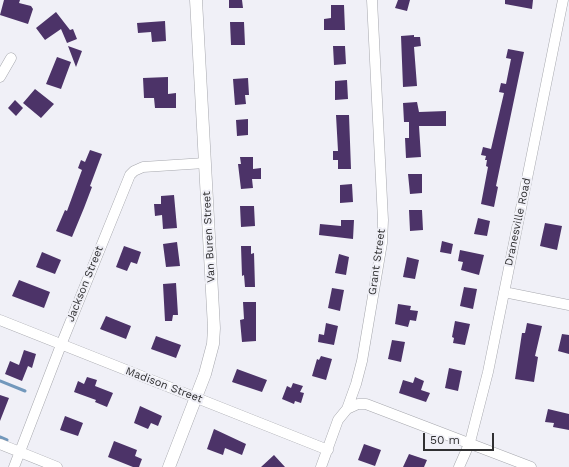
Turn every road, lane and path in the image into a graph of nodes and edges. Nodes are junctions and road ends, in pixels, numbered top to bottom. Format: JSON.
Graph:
{"nodes":[{"id":1,"x":196,"y":0,"type":"edge"},
{"id":2,"x":372,"y":0,"type":"edge"},
{"id":3,"x":563,"y":0,"type":"edge"},
{"id":4,"x":11,"y":58,"type":"dead end"},
{"id":5,"x":0,"y":77,"type":"edge"},
{"id":6,"x":205,"y":163,"type":"junction"},
{"id":7,"x":504,"y":292,"type":"junction"},
{"id":8,"x":569,"y":305,"type":"edge"},
{"id":9,"x":0,"y":320,"type":"edge"},
{"id":10,"x":61,"y":345,"type":"junction"},
{"id":11,"x":196,"y":398,"type":"junction"},
{"id":12,"x":347,"y":409,"type":"junction"},
{"id":13,"x":470,"y":442,"type":"junction"},
{"id":14,"x":0,"y":444,"type":"edge"},
{"id":15,"x":328,"y":450,"type":"junction"},
{"id":16,"x":20,"y":452,"type":"junction"},
{"id":17,"x":14,"y":467,"type":"edge"},
{"id":18,"x":57,"y":467,"type":"edge"},
{"id":19,"x":169,"y":467,"type":"edge"},
{"id":20,"x":321,"y":467,"type":"edge"},
{"id":21,"x":459,"y":467,"type":"edge"},
{"id":22,"x":531,"y":467,"type":"edge"}],
"edges":[{"from":1,"to":6,"type":"street","name":"Van Buren Street"},
{"from":2,"to":12,"type":"street","name":"Grant Street"},
{"from":3,"to":7,"type":"street","name":"Dranesville Road"},
{"from":4,"to":5,"type":"street"},
{"from":6,"to":10,"type":"street","name":"Jackson Street"},
{"from":6,"to":11,"type":"street","name":"Van Buren Street"},
{"from":7,"to":8,"type":"street"},
{"from":7,"to":13,"type":"street","name":"Dranesville Road"},
{"from":9,"to":10,"type":"street","name":"Madison Street"},
{"from":10,"to":11,"type":"street","name":"Madison Street"},
{"from":10,"to":16,"type":"street","name":"Jackson Street"},
{"from":11,"to":15,"type":"street","name":"Madison Street"},
{"from":11,"to":19,"type":"street","name":"Van Buren Street"},
{"from":12,"to":13,"type":"street"},
{"from":12,"to":15,"type":"street","name":"Grant Street"},
{"from":13,"to":21,"type":"street","name":"Dranesville Road"},
{"from":13,"to":22,"type":"street"},
{"from":14,"to":16,"type":"street"},
{"from":15,"to":20,"type":"street","name":"Grant Street"},
{"from":16,"to":17,"type":"street","name":"Jackson Street"},
{"from":16,"to":18,"type":"street"}]}
